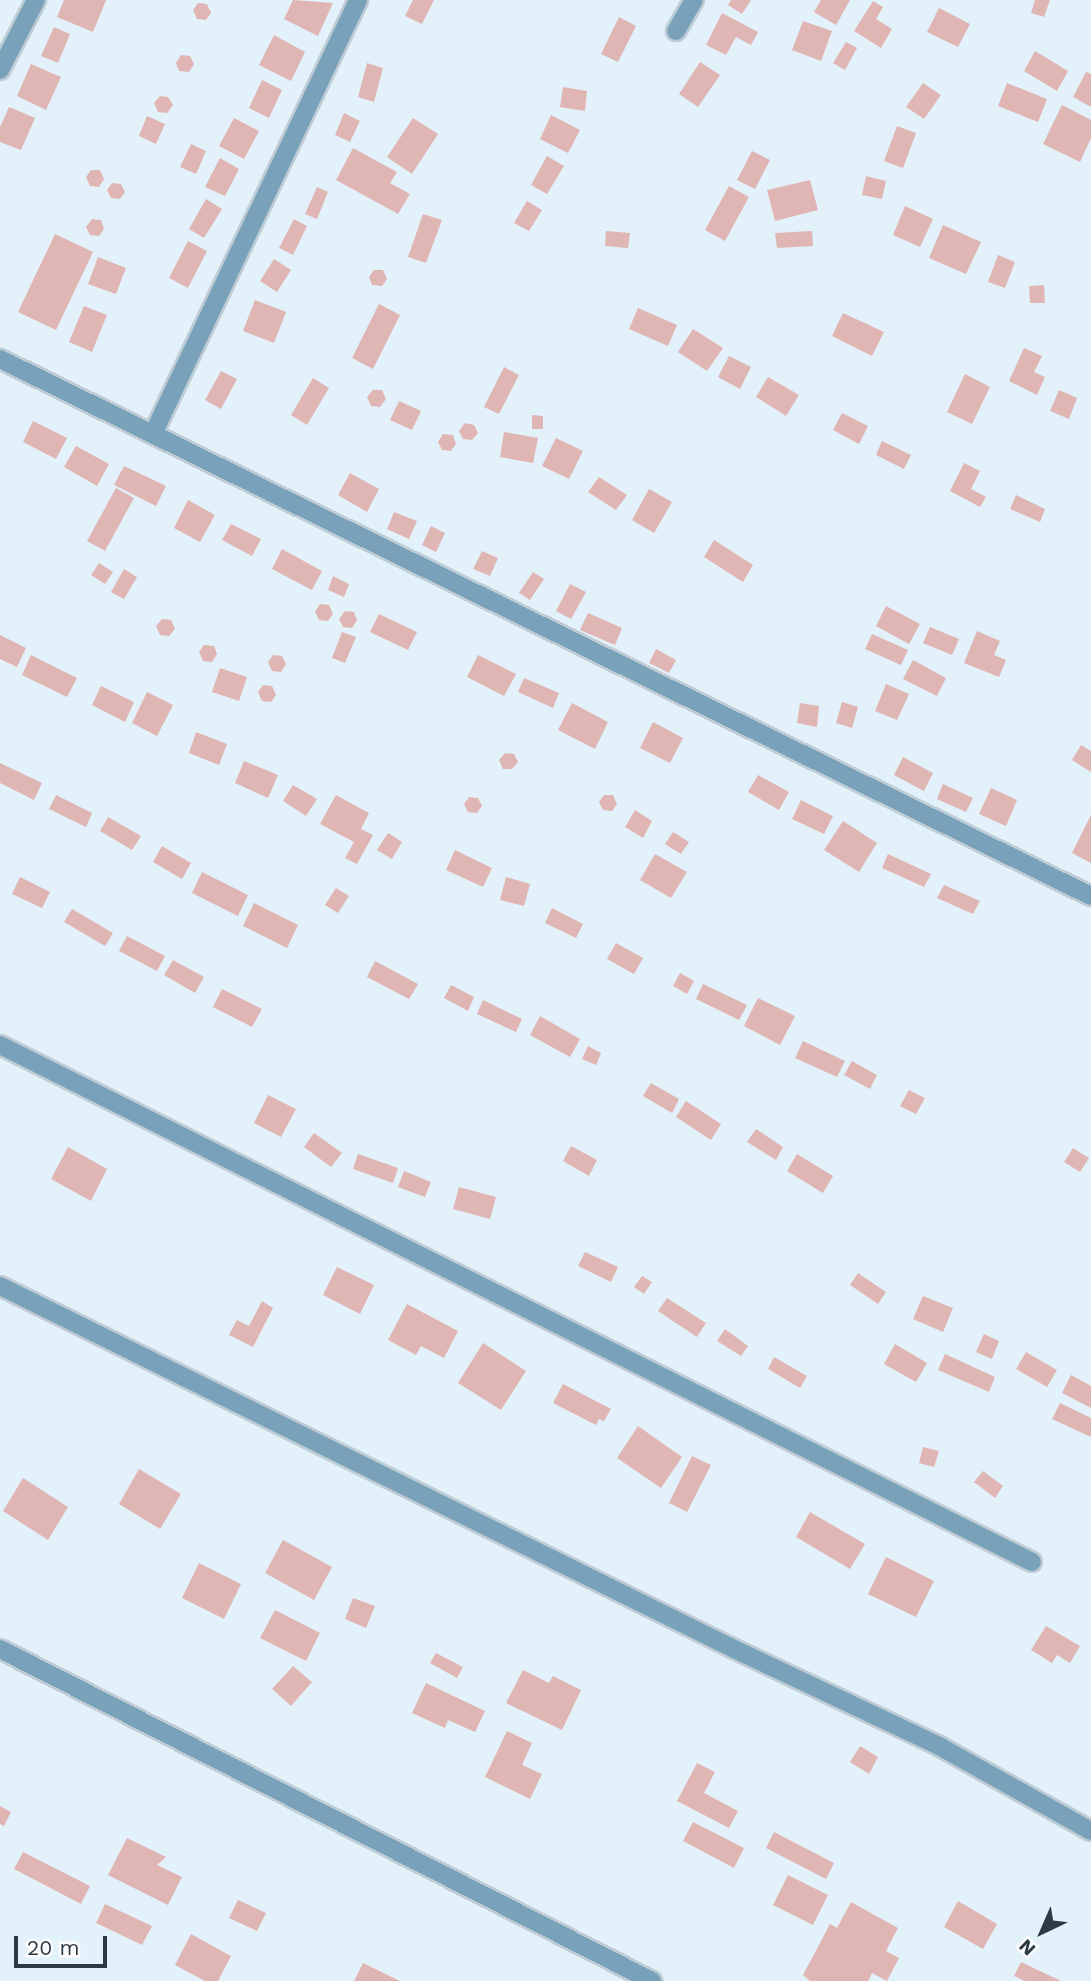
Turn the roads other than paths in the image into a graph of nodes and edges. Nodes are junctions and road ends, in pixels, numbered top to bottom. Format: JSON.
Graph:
{"nodes":[{"id":1,"x":36,"y":0,"type":"edge"},
{"id":2,"x":358,"y":0,"type":"edge"},
{"id":3,"x":694,"y":0,"type":"edge"},
{"id":4,"x":676,"y":31,"type":"dead end"},
{"id":5,"x":0,"y":70,"type":"edge"},
{"id":6,"x":0,"y":359,"type":"edge"},
{"id":7,"x":153,"y":434,"type":"junction"},
{"id":8,"x":1091,"y":896,"type":"edge"},
{"id":9,"x":0,"y":1045,"type":"edge"},
{"id":10,"x":0,"y":1286,"type":"edge"},
{"id":11,"x":1032,"y":1562,"type":"dead end"},
{"id":12,"x":0,"y":1649,"type":"edge"},
{"id":13,"x":1091,"y":1831,"type":"edge"},
{"id":14,"x":652,"y":1981,"type":"edge"}],
"edges":[{"from":1,"to":5,"type":"street"},
{"from":2,"to":7,"type":"street"},
{"from":3,"to":4,"type":"street"},
{"from":6,"to":7,"type":"street"},
{"from":7,"to":8,"type":"street"},
{"from":9,"to":11,"type":"street"},
{"from":10,"to":13,"type":"street"},
{"from":12,"to":14,"type":"street"}]}
